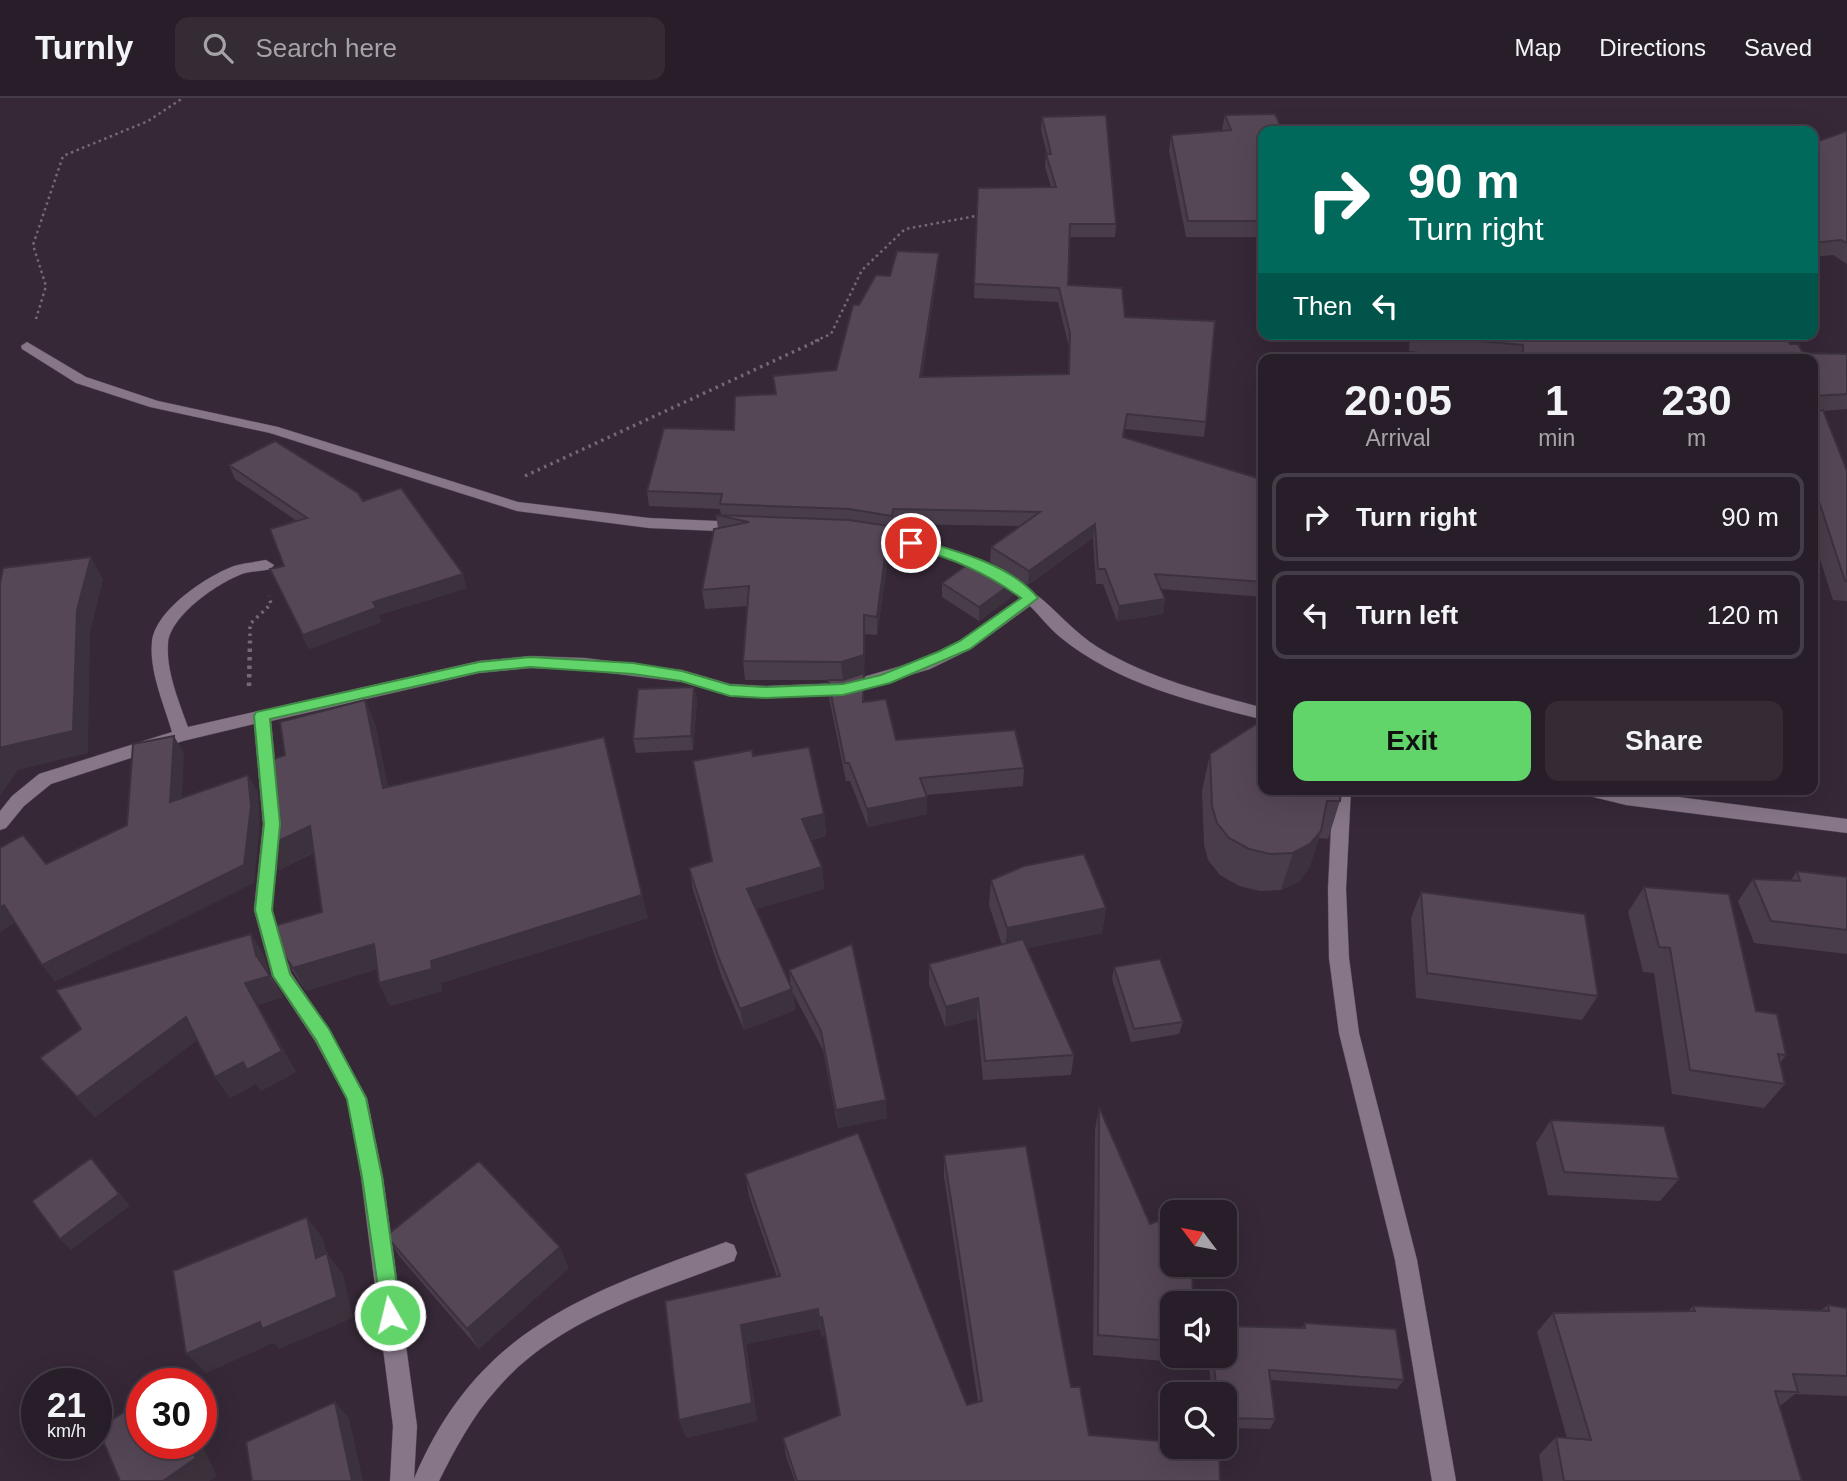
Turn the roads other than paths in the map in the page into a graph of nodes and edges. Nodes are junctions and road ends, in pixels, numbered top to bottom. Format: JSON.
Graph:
{"nodes":[{"id":1,"x":27,"y":346,"type":"road end"},
{"id":2,"x":756,"y":527,"type":"edge"},
{"id":3,"x":850,"y":531,"type":"edge"},
{"id":4,"x":266,"y":565,"type":"road end"},
{"id":5,"x":1031,"y":598,"type":"junction"},
{"id":6,"x":1258,"y":712,"type":"edge"},
{"id":7,"x":256,"y":717,"type":"junction"},
{"id":8,"x":182,"y":735,"type":"junction"},
{"id":9,"x":1342,"y":795,"type":"edge"},
{"id":10,"x":1613,"y":795,"type":"edge"},
{"id":11,"x":0,"y":823,"type":"edge"},
{"id":12,"x":1847,"y":826,"type":"edge"},
{"id":13,"x":726,"y":1253,"type":"dead end"},
{"id":14,"x":402,"y":1481,"type":"edge"},
{"id":15,"x":426,"y":1481,"type":"edge"},
{"id":16,"x":1444,"y":1481,"type":"edge"}],
"edges":[{"from":1,"to":2,"type":"street"},
{"from":3,"to":5,"type":"street"},
{"from":4,"to":8,"type":"street"},
{"from":5,"to":6,"type":"street"},
{"from":5,"to":7,"type":"street"},
{"from":7,"to":8,"type":"street"},
{"from":7,"to":14,"type":"street"},
{"from":8,"to":11,"type":"street"},
{"from":9,"to":16,"type":"street"},
{"from":10,"to":12,"type":"street"},
{"from":13,"to":15,"type":"street"}]}
